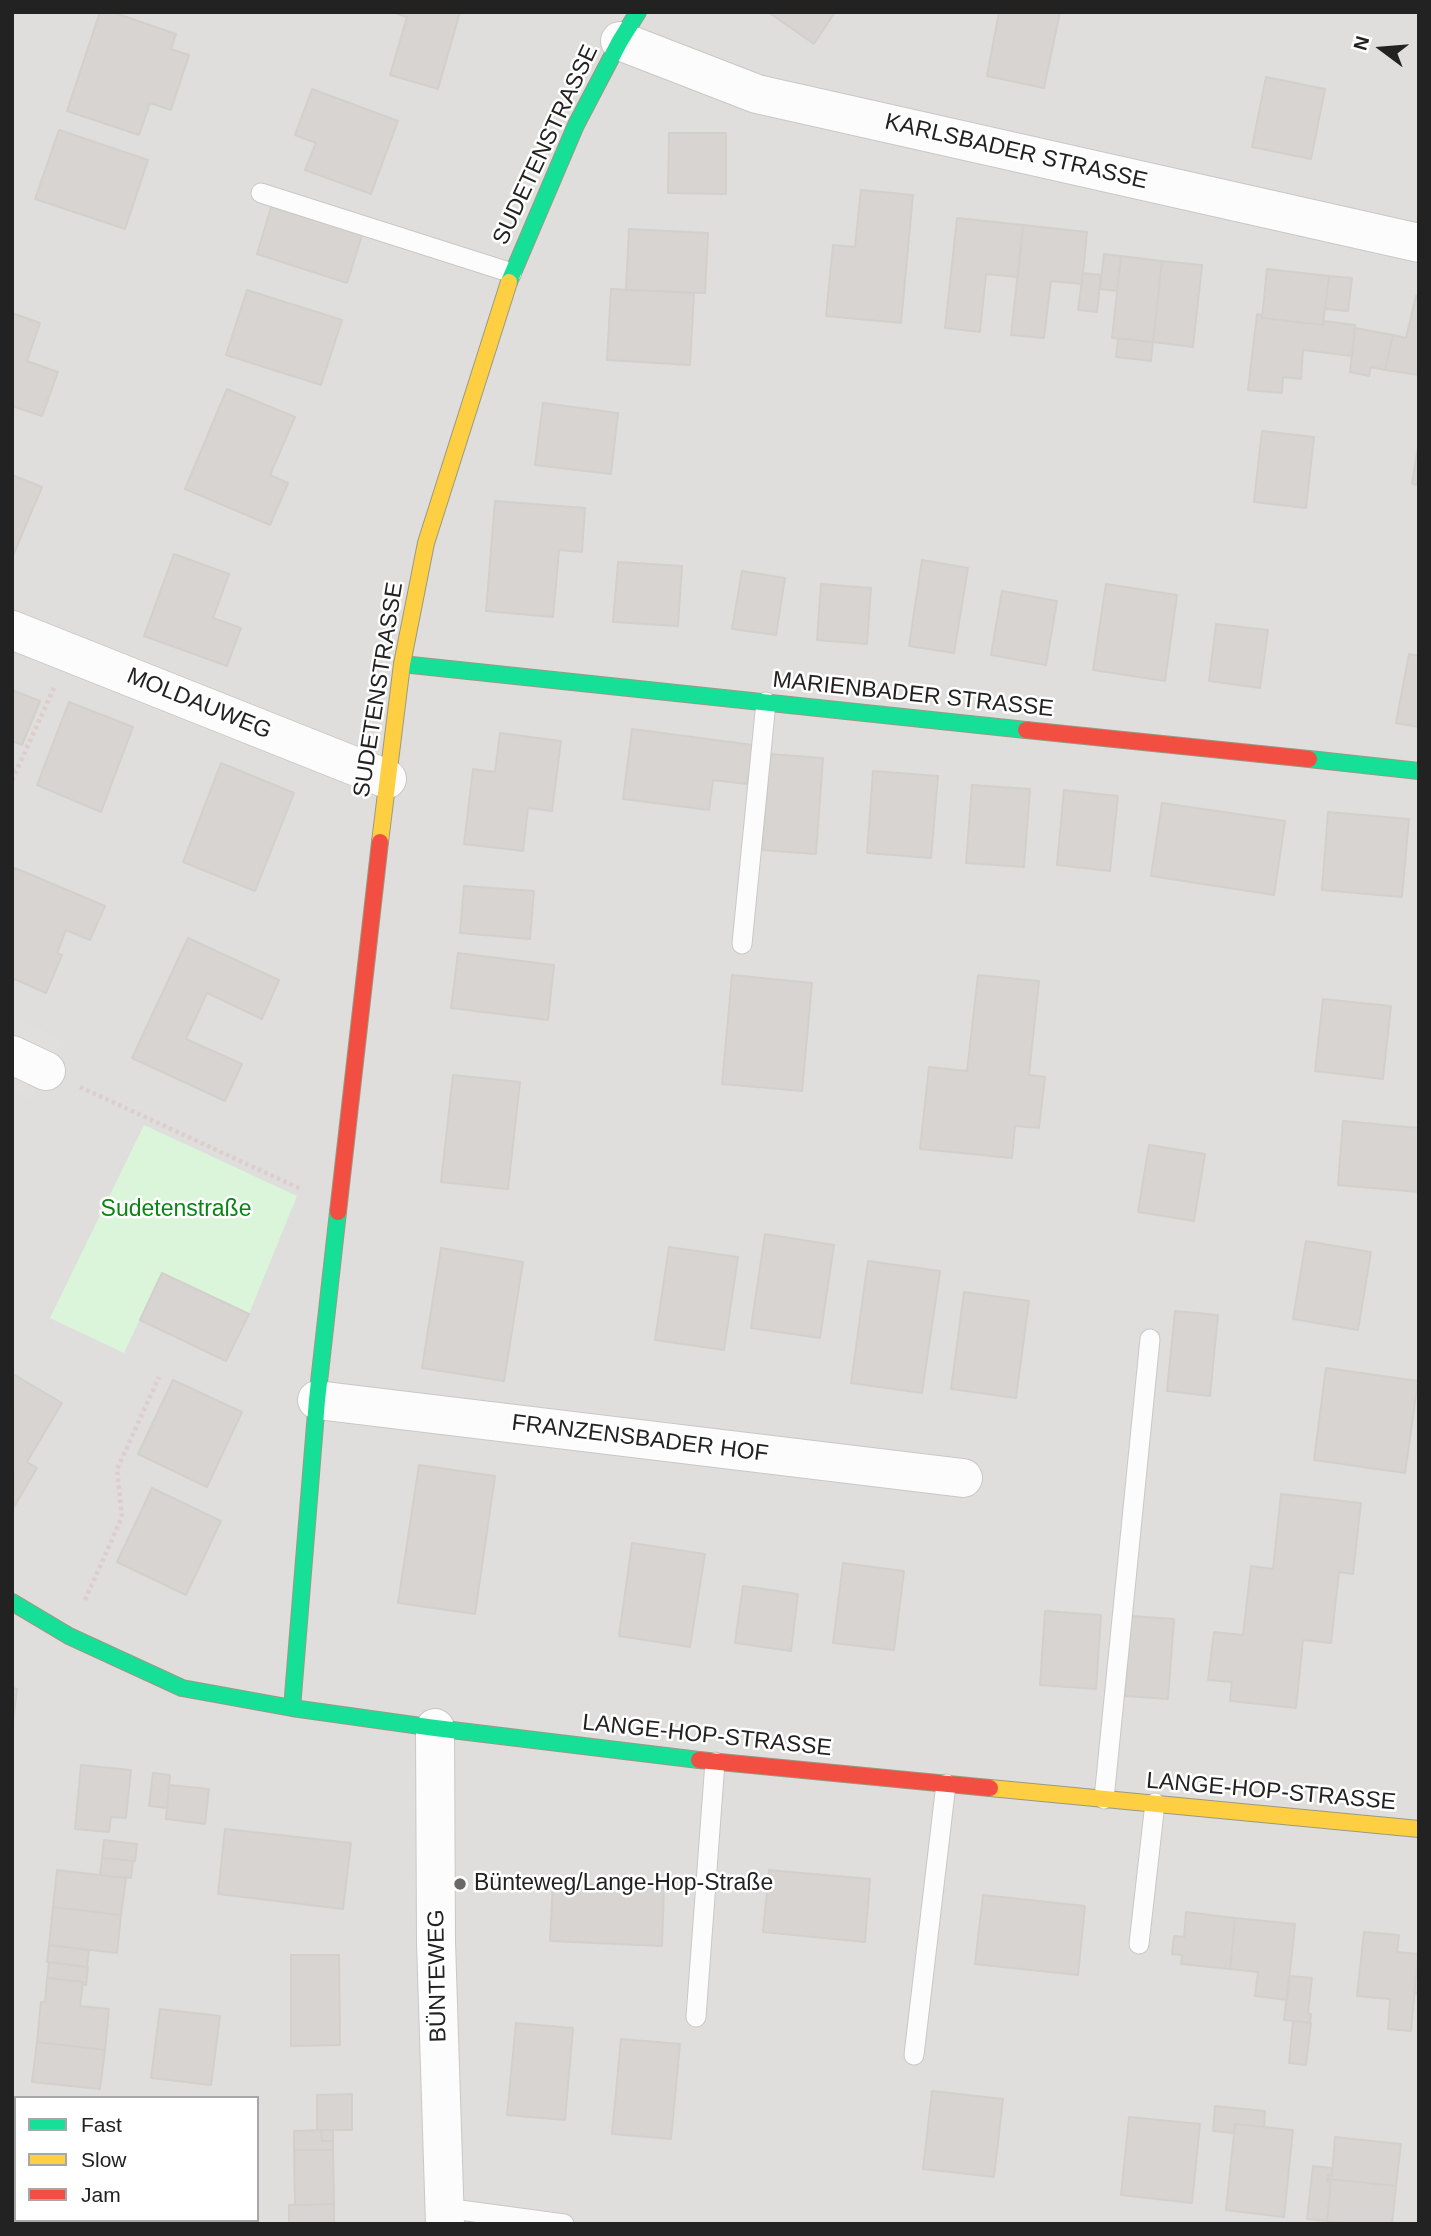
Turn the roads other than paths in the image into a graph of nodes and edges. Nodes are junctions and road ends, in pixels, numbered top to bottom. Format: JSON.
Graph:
{"nodes":[{"id":1,"x":629,"y":27,"type":"edge"},
{"id":2,"x":261,"y":193,"type":"dead end"},
{"id":3,"x":1419,"y":243,"type":"edge"},
{"id":4,"x":512,"y":273,"type":"junction"},
{"id":5,"x":12,"y":630,"type":"edge"},
{"id":6,"x":402,"y":664,"type":"junction"},
{"id":7,"x":766,"y":702,"type":"junction"},
{"id":8,"x":1419,"y":771,"type":"edge"},
{"id":9,"x":387,"y":779,"type":"junction"},
{"id":10,"x":742,"y":944,"type":"dead end"},
{"id":11,"x":12,"y":1055,"type":"edge"},
{"id":12,"x":47,"y":1071,"type":"road end"},
{"id":13,"x":1150,"y":1339,"type":"dead end"},
{"id":14,"x":317,"y":1400,"type":"junction"},
{"id":15,"x":963,"y":1478,"type":"dead end"},
{"id":16,"x":12,"y":1602,"type":"edge"},
{"id":17,"x":292,"y":1708,"type":"junction"},
{"id":18,"x":435,"y":1728,"type":"junction"},
{"id":19,"x":715,"y":1762,"type":"junction"},
{"id":20,"x":946,"y":1784,"type":"junction"},
{"id":21,"x":1104,"y":1798,"type":"junction"},
{"id":22,"x":1155,"y":1803,"type":"junction"},
{"id":23,"x":1419,"y":1829,"type":"edge"},
{"id":24,"x":1139,"y":1944,"type":"dead end"},
{"id":25,"x":696,"y":2017,"type":"dead end"},
{"id":26,"x":914,"y":2055,"type":"dead end"},
{"id":27,"x":445,"y":2216,"type":"edge"},
{"id":28,"x":564,"y":2224,"type":"edge"}],
"edges":[{"from":1,"to":3,"type":"street","name":"KARLSBADER STRASSE"},
{"from":1,"to":4,"type":"street","name":"SUDETENSTRASSE"},
{"from":2,"to":4,"type":"lane"},
{"from":4,"to":6,"type":"street","name":"SUDETENSTRASSE"},
{"from":5,"to":9,"type":"street","name":"MOLDAUWEG"},
{"from":6,"to":7,"type":"street","name":"MARIENBADER STRASSE"},
{"from":6,"to":9,"type":"street","name":"SUDETENSTRASSE"},
{"from":7,"to":8,"type":"street","name":"MARIENBADER STRASSE"},
{"from":7,"to":10,"type":"lane"},
{"from":9,"to":14,"type":"street","name":"SUDETENSTRASSE"},
{"from":11,"to":12,"type":"street"},
{"from":13,"to":21,"type":"lane"},
{"from":14,"to":15,"type":"street","name":"FRANZENSBADER HOF"},
{"from":14,"to":17,"type":"street","name":"SUDETENSTRASSE"},
{"from":16,"to":17,"type":"street","name":"LANGE-HOP-STRASSE"},
{"from":17,"to":18,"type":"street","name":"LANGE-HOP-STRASSE"},
{"from":18,"to":19,"type":"street","name":"LANGE-HOP-STRASSE"},
{"from":18,"to":27,"type":"street","name":"BÜNTEWEG"},
{"from":19,"to":20,"type":"street","name":"LANGE-HOP-STRASSE"},
{"from":19,"to":25,"type":"lane"},
{"from":20,"to":21,"type":"street","name":"LANGE-HOP-STRASSE"},
{"from":20,"to":26,"type":"lane"},
{"from":21,"to":22,"type":"street","name":"LANGE-HOP-STRASSE"},
{"from":22,"to":23,"type":"street","name":"LANGE-HOP-STRASSE"},
{"from":22,"to":24,"type":"lane"},
{"from":27,"to":28,"type":"lane"}]}
